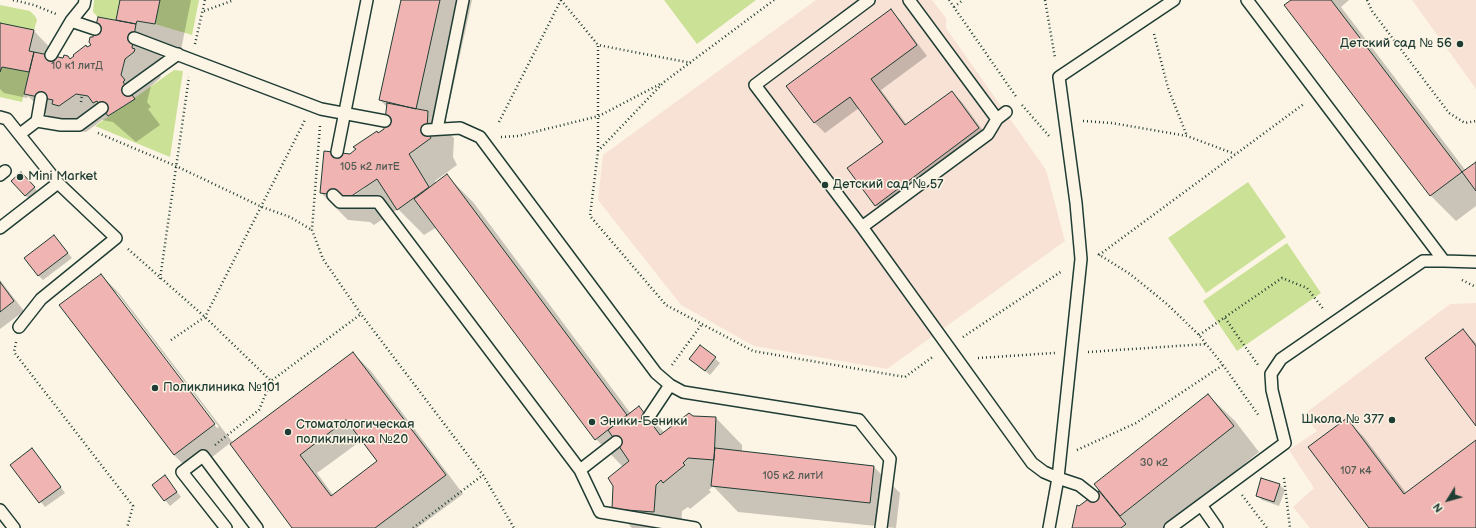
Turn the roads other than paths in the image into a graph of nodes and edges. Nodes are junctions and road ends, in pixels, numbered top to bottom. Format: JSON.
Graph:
{"nodes":[{"id":1,"x":85,"y":0,"type":"edge"},
{"id":2,"x":367,"y":0,"type":"edge"},
{"id":3,"x":463,"y":0,"type":"edge"},
{"id":4,"x":869,"y":0,"type":"edge"},
{"id":5,"x":909,"y":0,"type":"edge"},
{"id":6,"x":1174,"y":0,"type":"edge"},
{"id":7,"x":1247,"y":0,"type":"edge"},
{"id":8,"x":71,"y":21,"type":"junction"},
{"id":9,"x":95,"y":29,"type":"dead end"},
{"id":10,"x":134,"y":38,"type":"dead end"},
{"id":11,"x":178,"y":54,"type":"junction"},
{"id":12,"x":51,"y":55,"type":"dead end"},
{"id":13,"x":128,"y":90,"type":"dead end"},
{"id":14,"x":41,"y":98,"type":"dead end"},
{"id":15,"x":102,"y":108,"type":"dead end"},
{"id":16,"x":1006,"y":112,"type":"dead end"},
{"id":17,"x":345,"y":114,"type":"junction"},
{"id":18,"x":0,"y":117,"type":"edge"},
{"id":19,"x":997,"y":119,"type":"junction"},
{"id":20,"x":37,"y":121,"type":"junction"},
{"id":21,"x":385,"y":122,"type":"dead end"},
{"id":22,"x":20,"y":134,"type":"junction"},
{"id":23,"x":337,"y":152,"type":"dead end"},
{"id":24,"x":58,"y":183,"type":"junction"},
{"id":25,"x":333,"y":195,"type":"dead end"},
{"id":26,"x":0,"y":228,"type":"edge"},
{"id":27,"x":862,"y":228,"type":"junction"},
{"id":28,"x":1444,"y":261,"type":"junction"},
{"id":29,"x":1476,"y":262,"type":"edge"},
{"id":30,"x":19,"y":327,"type":"road end"},
{"id":31,"x":670,"y":385,"type":"junction"},
{"id":32,"x":648,"y":418,"type":"dead end"},
{"id":33,"x":616,"y":442,"type":"dead end"},
{"id":34,"x":580,"y":470,"type":"junction"},
{"id":35,"x":1058,"y":478,"type":"junction"},
{"id":36,"x":1093,"y":496,"type":"dead end"},
{"id":37,"x":1201,"y":505,"type":"junction"},
{"id":38,"x":0,"y":510,"type":"edge"},
{"id":39,"x":14,"y":528,"type":"edge"},
{"id":40,"x":226,"y":528,"type":"edge"},
{"id":41,"x":258,"y":528,"type":"edge"},
{"id":42,"x":695,"y":528,"type":"edge"},
{"id":43,"x":881,"y":528,"type":"edge"},
{"id":44,"x":1049,"y":528,"type":"edge"},
{"id":45,"x":1170,"y":528,"type":"edge"},
{"id":46,"x":1217,"y":528,"type":"edge"}],
"edges":[{"from":1,"to":8,"type":"lane"},
{"from":2,"to":17,"type":"lane"},
{"from":3,"to":31,"type":"lane"},
{"from":4,"to":27,"type":"lane"},
{"from":5,"to":19,"type":"lane"},
{"from":6,"to":35,"type":"lane"},
{"from":7,"to":28,"type":"lane"},
{"from":8,"to":9,"type":"lane"},
{"from":8,"to":12,"type":"lane"},
{"from":10,"to":11,"type":"lane"},
{"from":11,"to":13,"type":"lane"},
{"from":11,"to":17,"type":"lane"},
{"from":14,"to":20,"type":"lane"},
{"from":15,"to":20,"type":"lane"},
{"from":16,"to":19,"type":"lane"},
{"from":17,"to":21,"type":"lane"},
{"from":17,"to":23,"type":"lane"},
{"from":18,"to":22,"type":"lane"},
{"from":19,"to":27,"type":"lane"},
{"from":20,"to":22,"type":"lane"},
{"from":22,"to":24,"type":"lane"},
{"from":24,"to":26,"type":"lane"},
{"from":24,"to":30,"type":"lane"},
{"from":25,"to":34,"type":"lane"},
{"from":27,"to":35,"type":"lane"},
{"from":28,"to":29,"type":"lane"},
{"from":28,"to":37,"type":"lane"},
{"from":31,"to":32,"type":"lane"},
{"from":31,"to":43,"type":"lane"},
{"from":33,"to":34,"type":"lane"},
{"from":34,"to":42,"type":"lane"},
{"from":35,"to":36,"type":"lane"},
{"from":35,"to":44,"type":"lane"},
{"from":37,"to":45,"type":"lane"},
{"from":37,"to":46,"type":"lane"},
{"from":38,"to":39,"type":"lane"},
{"from":40,"to":41,"type":"lane"}]}
